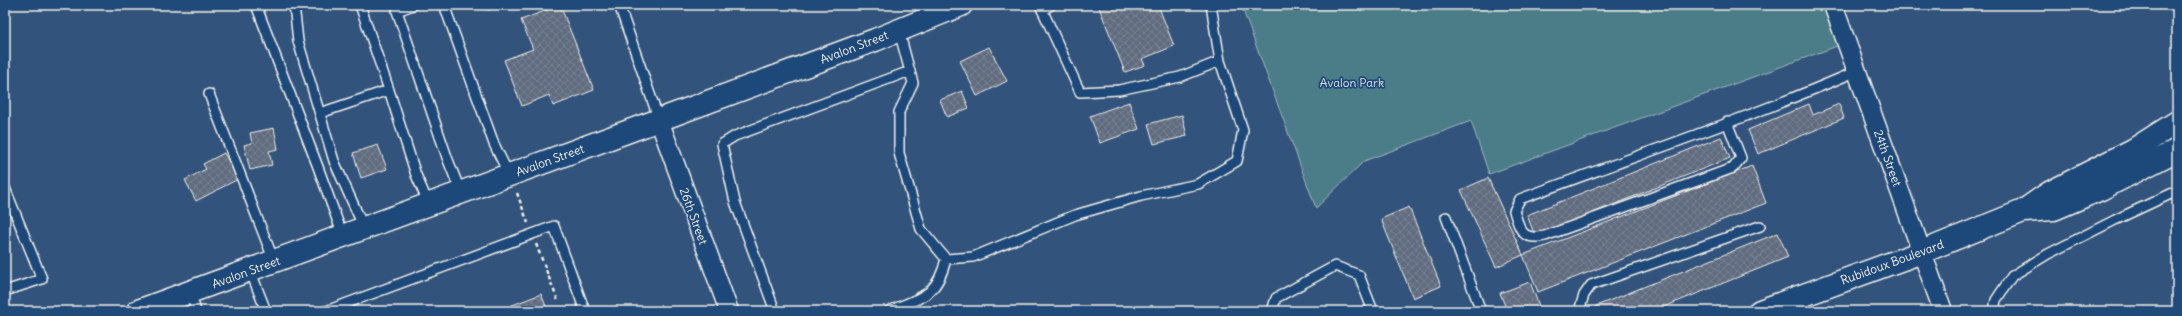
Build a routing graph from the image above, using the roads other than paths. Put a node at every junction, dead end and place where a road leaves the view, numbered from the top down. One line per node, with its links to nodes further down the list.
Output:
1 (256, 5): 32 (lane)
2 (294, 5): 18 (lane)
3 (360, 5): 16 (lane)
4 (412, 5): 26 (lane)
5 (444, 5): 23 (lane)
6 (619, 5): 19 (lane)
7 (961, 5): 12 (street, Avalon Street)
8 (1051, 5): 11 (lane)
9 (1211, 5): 13 (lane)
10 (1833, 5): 15 (street, 24th Street)
11 (1041, 8): 13 (lane)
12 (898, 30): 14 (lane); 19 (street, Avalon Street)
13 (1220, 61): 34 (lane)
14 (910, 71): 34 (lane); 44 (lane)
15 (1857, 71): 20 (lane); 33 (street, 24th Street)
16 (389, 90): 18 (lane); 27 (lane)
17 (209, 94): 35 (lane)
18 (320, 113): 31 (lane)
19 (659, 120): 23 (street, Avalon Street); 43 (street, 26th Street)
20 (1727, 122): 20 (lane)
21 (2177, 122): 28 (street, Rubidoux Boulevard)
22 (2177, 150): 28 (street, Rubidoux Boulevard)
23 (513, 184): 26 (street, Avalon Street)
24 (5, 188): 37 (lane)
25 (2177, 190): 52 (lane)
26 (461, 193): 27 (street, Avalon Street)
27 (429, 205): 31 (street, Avalon Street)
28 (2023, 211): 33 (street, Rubidoux Boulevard)
29 (1446, 217): 48 (lane)
30 (1760, 226): 49 (lane)
31 (364, 228): 32 (street, Avalon Street)
32 (342, 236): 35 (street, Avalon Street)
33 (1922, 252): 50 (street, Rubidoux Boulevard); 51 (street, 24th Street)
34 (946, 259): 45 (lane)
35 (274, 261): 36 (street, Avalon Street)
36 (250, 270): 38 (street, Avalon Street); 40 (lane)
37 (5, 291)
38 (193, 302): 39 (street, Avalon Street)
39 (138, 311)
40 (266, 311)
41 (326, 311): 42 (lane)
42 (585, 311)
43 (729, 311)
44 (775, 311)
45 (889, 311)
46 (1272, 311): 47 (lane)
47 (1373, 311)
48 (1481, 311)
49 (1579, 311)
50 (1760, 311)
51 (1943, 311)
52 (1994, 311)

